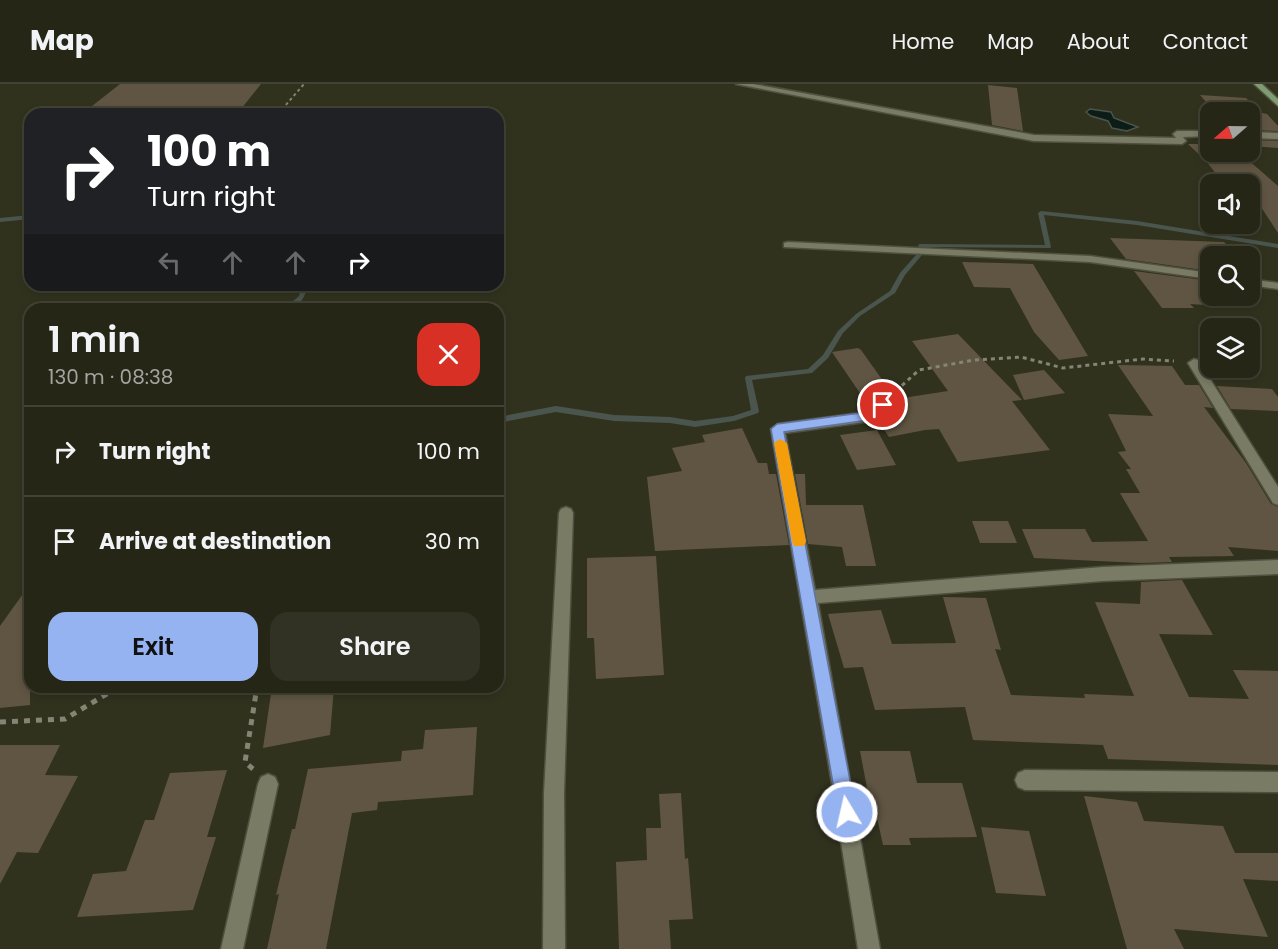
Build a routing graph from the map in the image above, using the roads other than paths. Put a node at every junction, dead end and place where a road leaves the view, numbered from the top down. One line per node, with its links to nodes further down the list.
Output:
1 (740, 84): 4 (street)
2 (1258, 84): 3 (main road)
3 (1278, 104)
4 (1200, 134)
5 (1260, 135): 6 (street)
6 (1278, 136)
7 (788, 245): 8 (street)
8 (1200, 275)
9 (1260, 283): 10 (street)
10 (1278, 286)
11 (1194, 363): 13 (street)
12 (883, 405): 16 (street)
13 (1278, 499)
14 (566, 513): 21 (street)
15 (1278, 567): 16 (street)
16 (809, 597): 22 (street)
17 (1024, 780): 18 (street)
18 (1278, 782)
19 (268, 784): 20 (street)
20 (232, 949)
21 (554, 949)
22 (869, 949)

